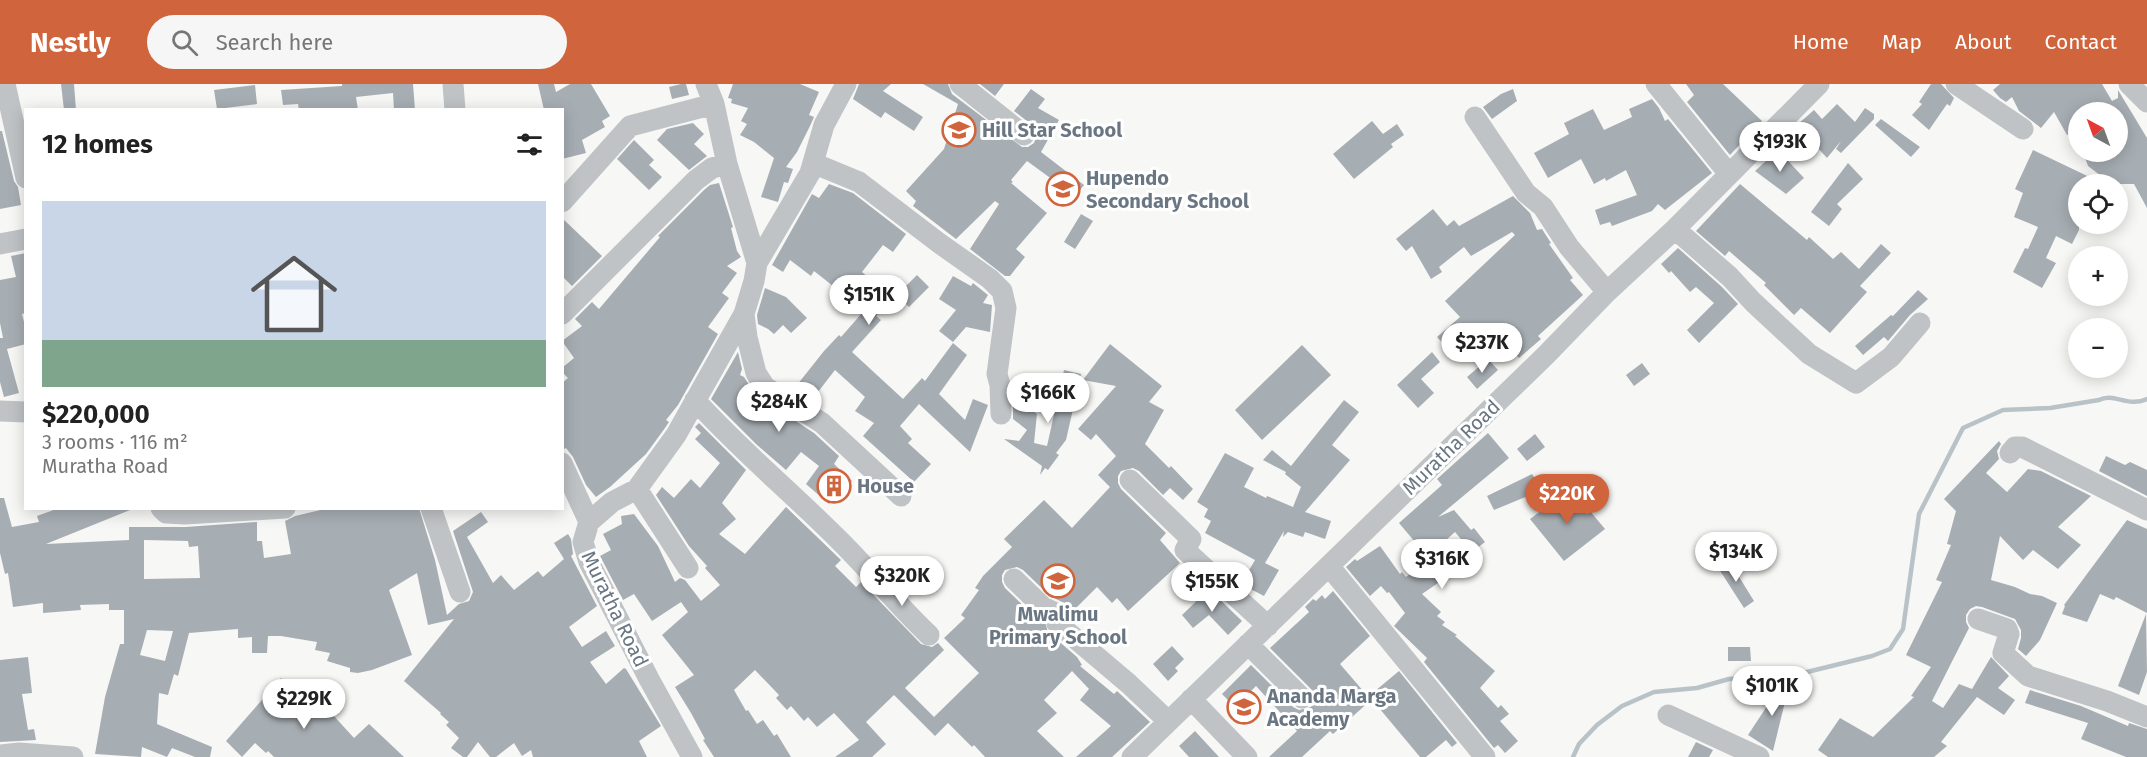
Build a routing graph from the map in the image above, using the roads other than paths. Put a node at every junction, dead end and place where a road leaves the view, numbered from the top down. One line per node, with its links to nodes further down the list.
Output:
1 (5, 84): 17 (street)
2 (453, 84): 11 (street)
3 (846, 84): 15 (street)
4 (960, 84): 14 (street)
5 (1656, 84): 18 (street)
6 (1819, 84): 18 (street, Muratha Road)
7 (1956, 84): 13 (street)
8 (2129, 84): 10 (street)
9 (710, 94): 16 (street); 19 (street)
10 (2147, 102)
11 (455, 108)
12 (1475, 117): 24 (street)
13 (2023, 129)
14 (1024, 135)
15 (813, 163): 23 (street); 31 (street)
16 (727, 164): 23 (street); 25 (street)
17 (24, 169)
18 (1729, 174): 20 (street, Muratha Road)
19 (564, 200)
20 (1675, 228): 24 (street, Muratha Road); 27 (street)
21 (24, 239): 22 (street)
22 (0, 244)
23 (757, 263): 26 (street, Muratha Road)
24 (1607, 292): 42 (street, Muratha Road)
25 (564, 312)
26 (744, 314): 28 (street, Muratha Road); 36 (street)
27 (1920, 323)
28 (696, 400): 35 (street, Muratha Road); 48 (street)
29 (0, 411): 30 (street)
30 (24, 412)
31 (1001, 414)
32 (2010, 453): 40 (street)
33 (564, 467): 41 (street)
34 (1130, 480): 47 (street)
35 (637, 489): 41 (street, Muratha Road); 43 (street)
36 (900, 496)
37 (163, 510): 38 (street)
38 (252, 510)
39 (432, 510): 45 (street)
40 (2147, 510)
41 (589, 522): 58 (street, Muratha Road)
42 (1329, 566): 47 (street, Muratha Road); 61 (street)
43 (688, 568)
44 (1014, 579): 54 (street)
45 (460, 592)
46 (1978, 619): 53 (street)
47 (1268, 626): 49 (street, Muratha Road)
48 (929, 635)
49 (1248, 644): 50 (street); 51 (street, Muratha Road)
50 (1302, 698)
51 (1191, 699): 54 (street, Muratha Road); 60 (street)
52 (1668, 715): 62 (street)
53 (2147, 717)
54 (1168, 721): 59 (street, Muratha Road)
55 (0, 755): 56 (street)
56 (50, 756): 57 (street)
57 (73, 757)
58 (692, 757)
59 (1132, 757)
60 (1247, 757)
61 (1485, 757)
62 (1760, 757)

